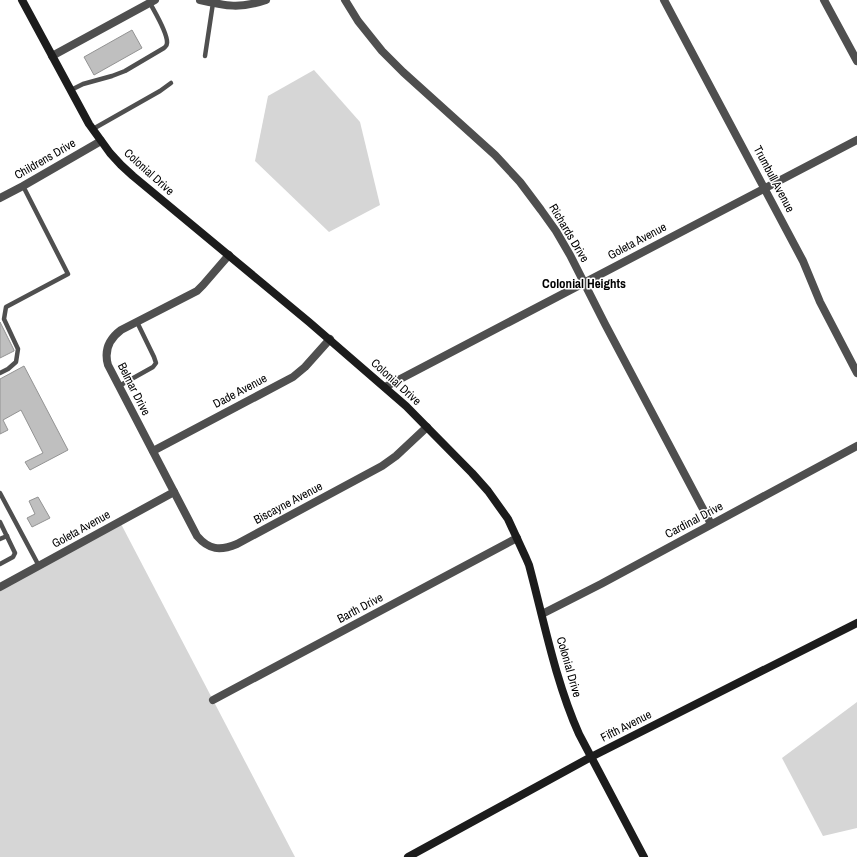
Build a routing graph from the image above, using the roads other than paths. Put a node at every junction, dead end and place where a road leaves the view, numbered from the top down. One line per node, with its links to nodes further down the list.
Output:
1 (22, 0): 9 (street, Colonial Drive)
2 (200, 0): 8 (street)
3 (266, 0): 8 (street)
4 (344, 0): 21 (street, Richards Drive)
5 (664, 0): 18 (street, Trumbull Avenue)
6 (824, 0): 11 (street)
7 (152, 1): 9 (street); 13 (lane)
8 (213, 3): 10 (lane)
9 (52, 56): 13 (street, Colonial Drive)
10 (205, 56)
11 (857, 62)
12 (171, 83): 14 (lane)
13 (71, 90): 14 (street, Colonial Drive)
14 (93, 129): 16 (street, Colonial Drive)
15 (857, 140): 18 (street, Goleta Avenue)
16 (101, 141): 17 (street, Childrens Drive); 20 (street, Colonial Drive)
17 (23, 186): 19 (street, Childrens Drive); 25 (lane)
18 (765, 188): 21 (street, Goleta Avenue); 24 (street, Trumbull Avenue)
19 (0, 198)
20 (229, 255): 22 (street, Belmar Drive); 23 (street, Colonial Drive)
21 (584, 283): 27 (street, Goleta Avenue); 34 (street, Richards Drive)
22 (137, 322): 26 (street, Belmar Drive); 26 (lane)
23 (330, 339): 27 (street, Colonial Drive); 30 (street, Dade Avenue)
24 (857, 372)
25 (0, 373)
26 (119, 386): 30 (street, Belmar Drive)
27 (385, 387): 28 (street, Colonial Drive)
28 (427, 427): 31 (street, Biscayne Avenue); 36 (street, Colonial Drive)
29 (857, 446): 34 (street, Cardinal Drive)
30 (153, 451): 31 (street, Belmar Drive)
31 (174, 492): 39 (street, Goleta Avenue)
32 (0, 493): 39 (lane)
33 (0, 522): 35 (lane)
34 (711, 524): 41 (street, Cardinal Drive)
35 (7, 536): 37 (lane); 38 (lane)
36 (517, 538): 41 (street, Colonial Drive); 43 (street, Barth Drive)
37 (0, 539)
38 (0, 564)
39 (39, 566): 40 (street, Goleta Avenue)
40 (0, 587)
41 (542, 614): 44 (street, Colonial Drive)
42 (857, 623): 44 (street, Fifth Avenue)
43 (213, 700)
44 (591, 757): 45 (street, Fifth Avenue); 46 (street, Colonial Drive)
45 (408, 857)
46 (644, 857)

